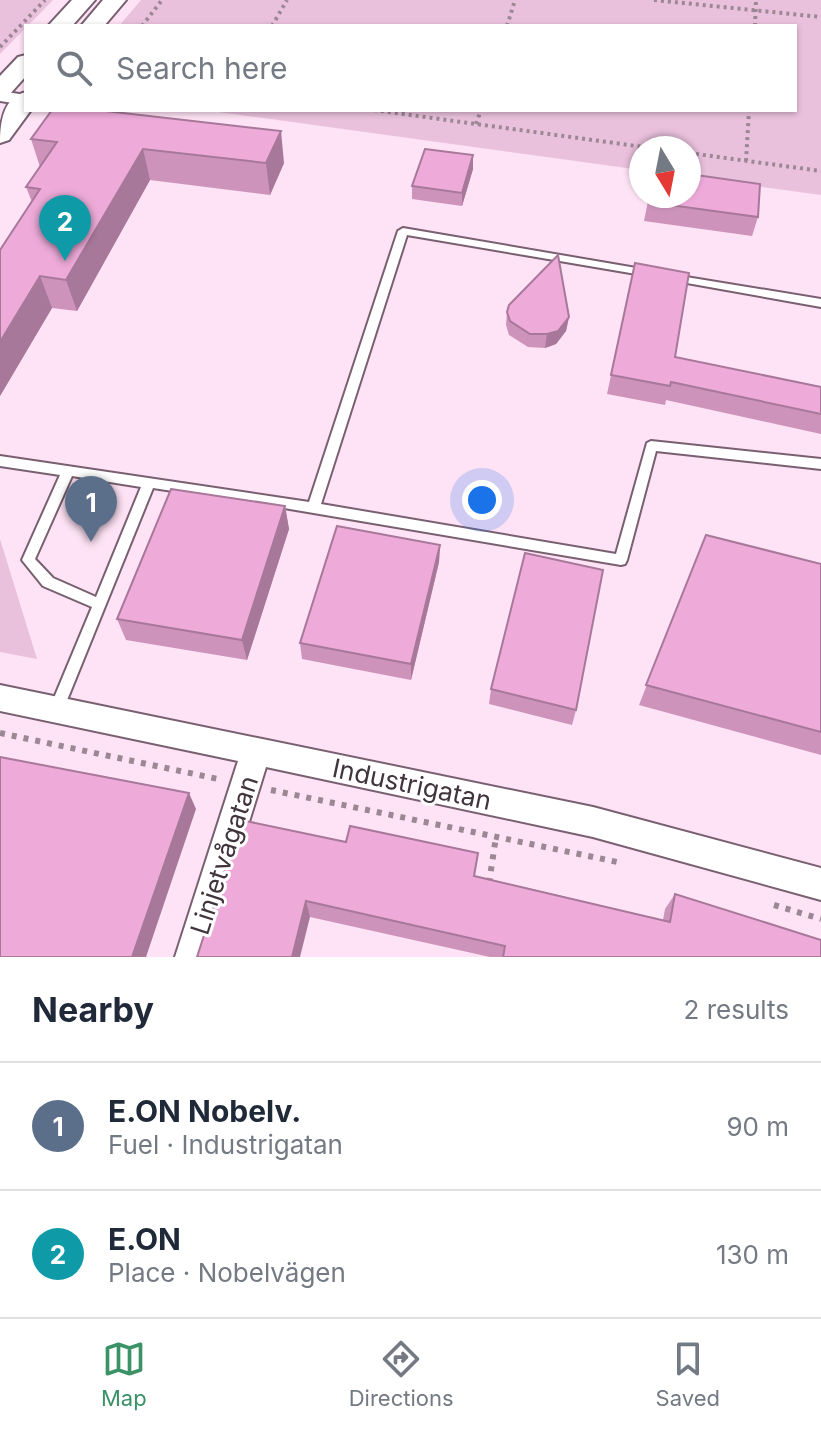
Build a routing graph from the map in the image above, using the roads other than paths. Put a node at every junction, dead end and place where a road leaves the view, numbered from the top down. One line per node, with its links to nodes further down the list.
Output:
1 (84, 0): 3 (main road)
2 (115, 0): 4 (main road)
3 (61, 24)
4 (94, 24)
5 (24, 64): 6 (main road)
6 (0, 90)
7 (0, 96): 8 (street)
8 (24, 99)
9 (24, 102): 10 (main road)
10 (0, 135)
11 (821, 303): 16 (lane)
12 (0, 461): 14 (lane)
13 (821, 464): 16 (lane)
14 (68, 471): 15 (lane); 17 (lane)
15 (149, 483): 16 (lane); 17 (lane)
16 (314, 507)
17 (99, 604): 19 (lane)
18 (0, 698): 19 (street, Industrigatan)
19 (56, 710): 20 (street, Industrigatan)
20 (256, 752): 21 (street, Industrigatan); 22 (street, Linjetvågatan)
21 (821, 884)
22 (191, 957)

